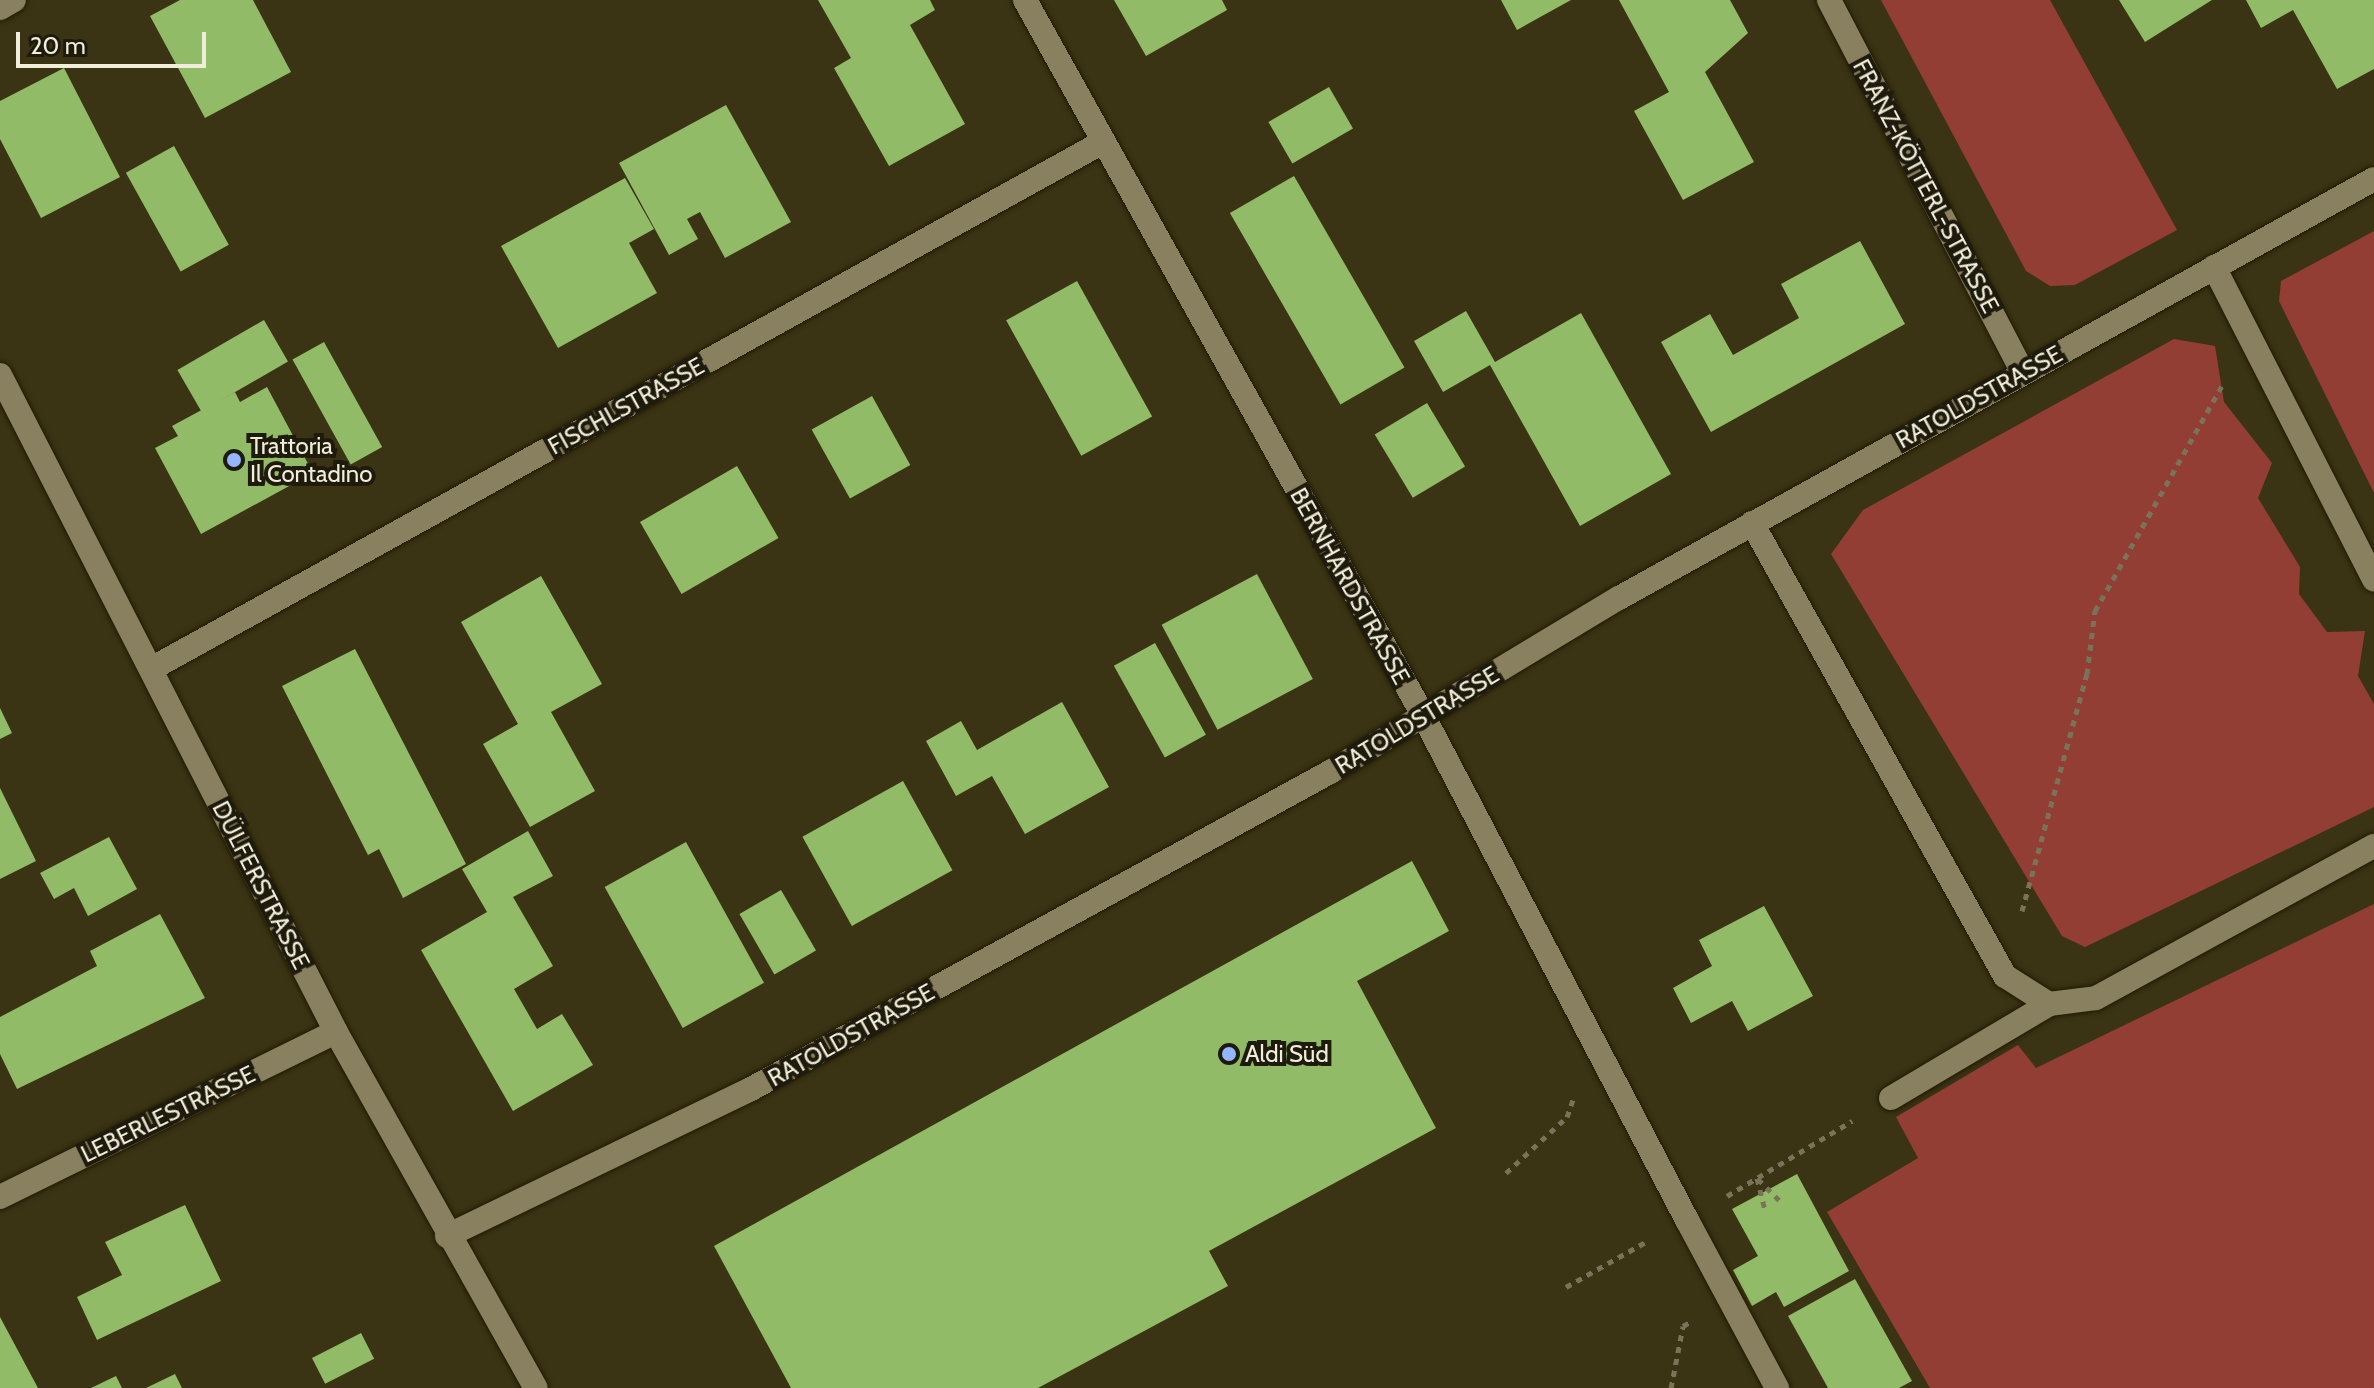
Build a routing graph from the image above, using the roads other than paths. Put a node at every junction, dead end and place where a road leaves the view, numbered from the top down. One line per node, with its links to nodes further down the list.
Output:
1 (14, 0): 4 (street)
2 (1025, 0): 5 (street, BERNHARDSTRASSE)
3 (1829, 0): 8 (street, FRANZ-KÖTTERL-STRASSE)
4 (0, 8)
5 (1101, 143): 12 (street, FISCHLSTRASSE); 13 (street, BERNHARDSTRASSE)
6 (2374, 179): 7 (street, RATOLDSTRASSE)
7 (2214, 267): 8 (street, RATOLDSTRASSE); 11 (street)
8 (2023, 373): 10 (street, RATOLDSTRASSE)
9 (0, 375): 12 (street, DÜLFERSTRASSE)
10 (1752, 523): 13 (street, RATOLDSTRASSE); 15 (street)
11 (2374, 579)
12 (151, 669): 16 (street, DÜLFERSTRASSE)
13 (1424, 717): 19 (street, RATOLDSTRASSE); 21 (street, BERNHARDSTRASSE)
14 (2374, 846): 15 (street)
15 (2049, 1004): 17 (street)
16 (336, 1032): 18 (street, LEBERLESTRASSE); 19 (street, DÜLFERSTRASSE)
17 (1891, 1098)
18 (0, 1197)
19 (447, 1236): 20 (street, DÜLFERSTRASSE)
20 (536, 1388)
21 (1777, 1388)

